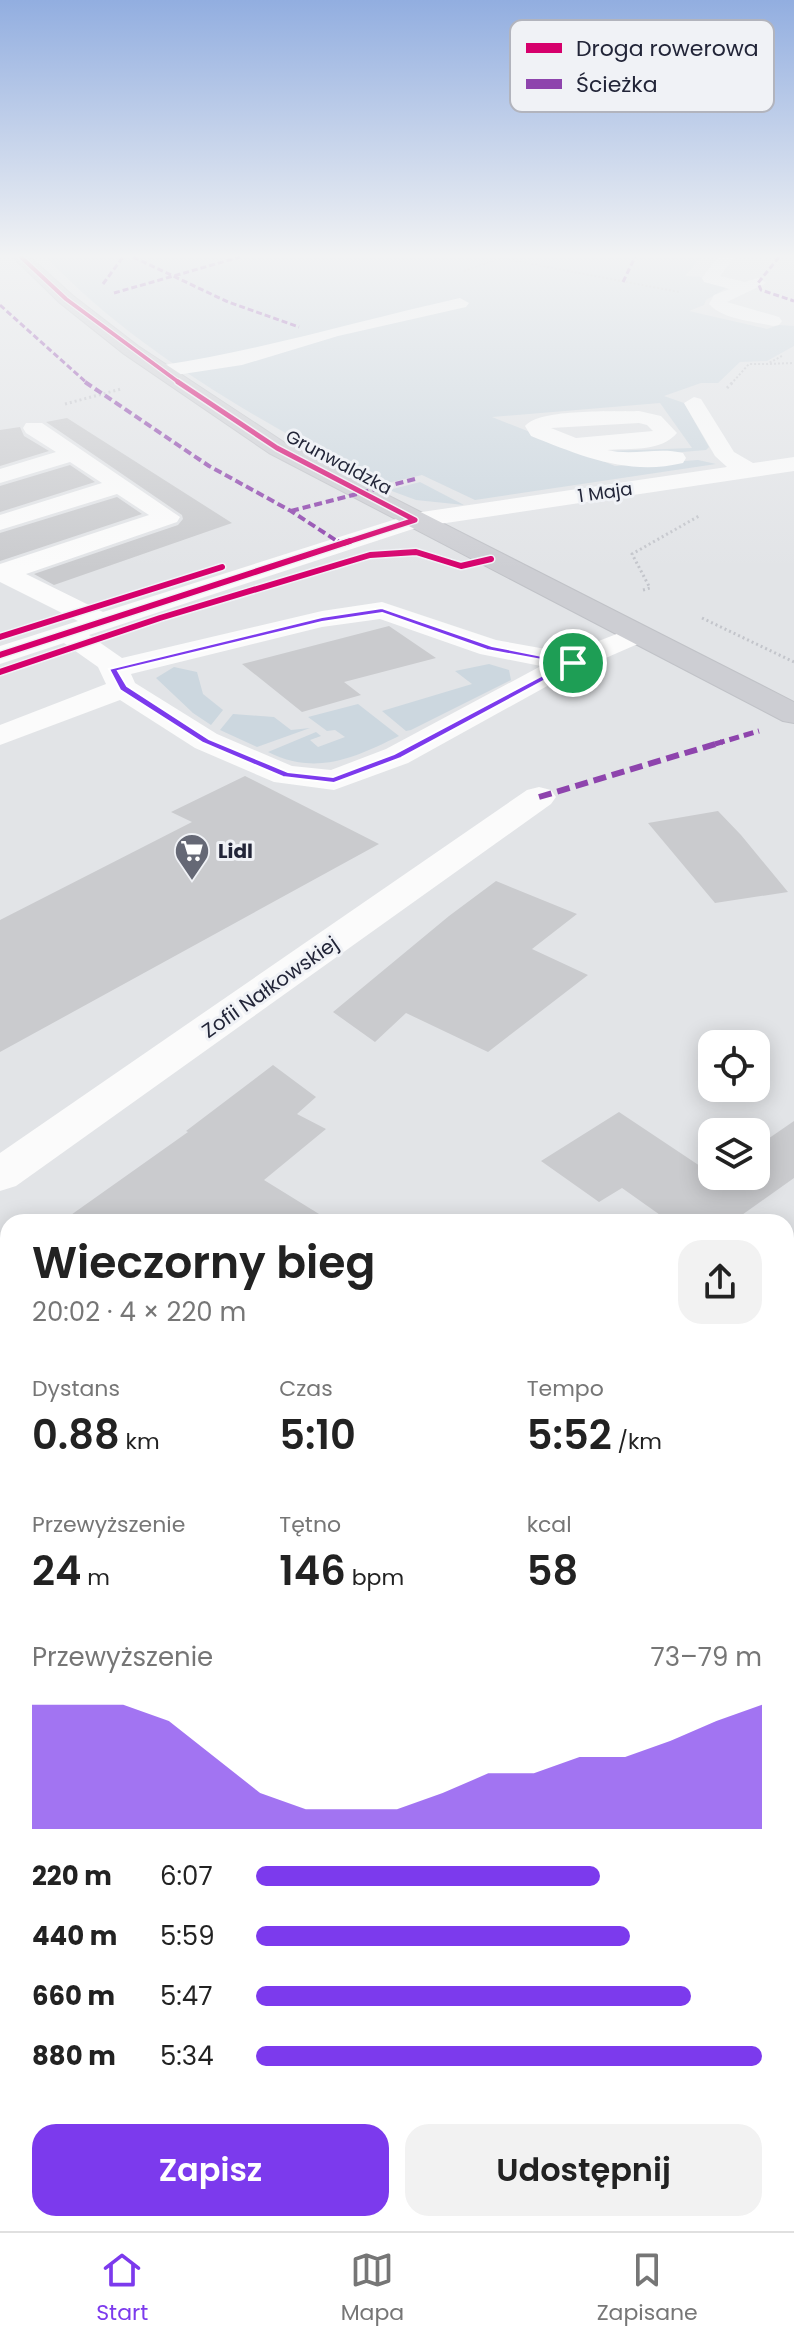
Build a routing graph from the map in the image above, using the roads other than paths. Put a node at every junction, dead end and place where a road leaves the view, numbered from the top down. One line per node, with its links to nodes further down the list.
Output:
1 (150, 361): 3 (main road, Grunwaldzka)
2 (232, 361): 3 (street)
3 (169, 375): 13 (main road, Grunwaldzka)
4 (694, 403): 8 (street)
5 (34, 428): 7 (street)
6 (575, 445): 6 (street); 8 (street)
7 (74, 454): 11 (street); 12 (street)
8 (726, 456): 10 (street)
9 (794, 464): 10 (street, 1 Maja)
10 (749, 471): 13 (street, 1 Maja)
11 (0, 476)
12 (120, 485): 14 (street); 15 (street)
13 (415, 520): 16 (street, 1 Maja); 18 (main road, Grunwaldzka)
14 (0, 523)
15 (2, 573): 16 (street)
16 (98, 621): 17 (street, 1 Maja)
17 (66, 632): 19 (street, 1 Maja); 21 (street)
18 (637, 634): 20 (street); 22 (main road, Grunwaldzka)
19 (0, 655)
20 (573, 663): 21 (street); 21 (street)
21 (118, 679): 23 (street)
22 (794, 714)
23 (0, 736)
24 (539, 797): 25 (street, Zofii Nałkowskiej)
25 (0, 1175)

